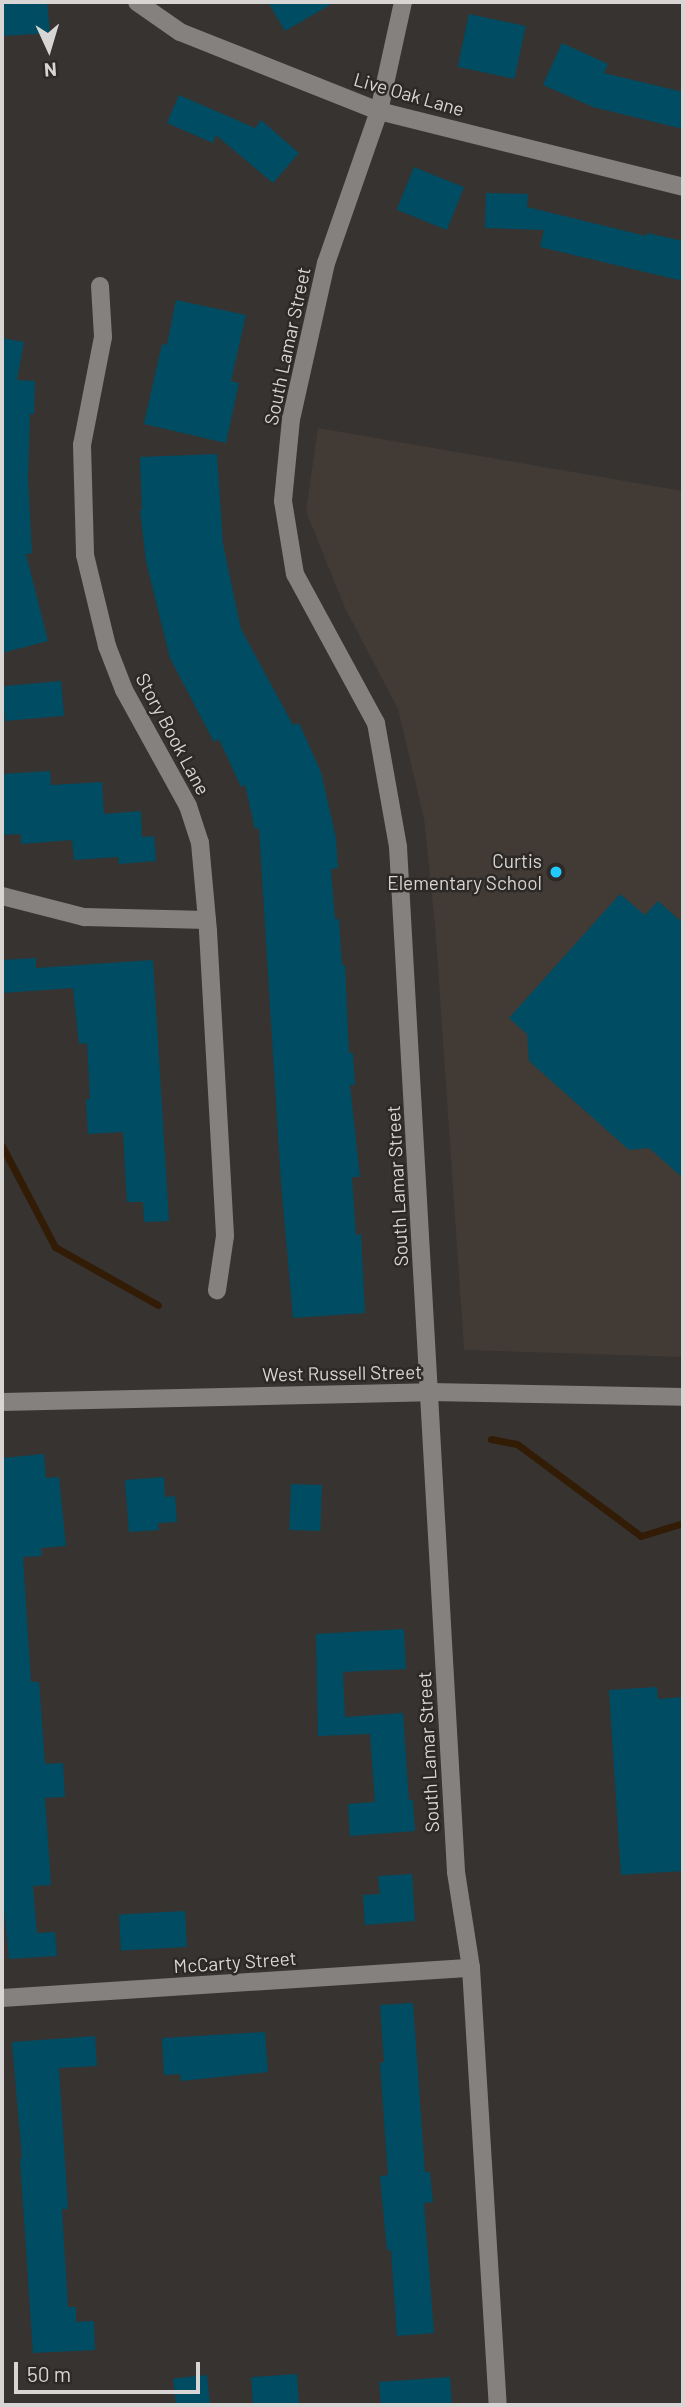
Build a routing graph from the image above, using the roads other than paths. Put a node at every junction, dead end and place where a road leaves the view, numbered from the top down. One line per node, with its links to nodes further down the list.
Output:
1 (137, 2): 3 (street, Live Oak Lane)
2 (403, 2): 3 (street, South Lamar Street)
3 (379, 111): 4 (street, Live Oak Lane); 9 (street, South Lamar Street)
4 (683, 187)
5 (100, 286): 7 (street, Story Book Lane)
6 (2, 895): 7 (street)
7 (207, 920): 8 (street, Story Book Lane)
8 (217, 1290)
9 (429, 1392): 10 (street, West Russell Street); 11 (street, West Russell Street); 12 (street, South Lamar Street)
10 (683, 1396)
11 (2, 1402)
12 (471, 1968): 13 (street, McCarty Street); 14 (street, South Lamar Street)
13 (2, 1998)
14 (498, 2405)

